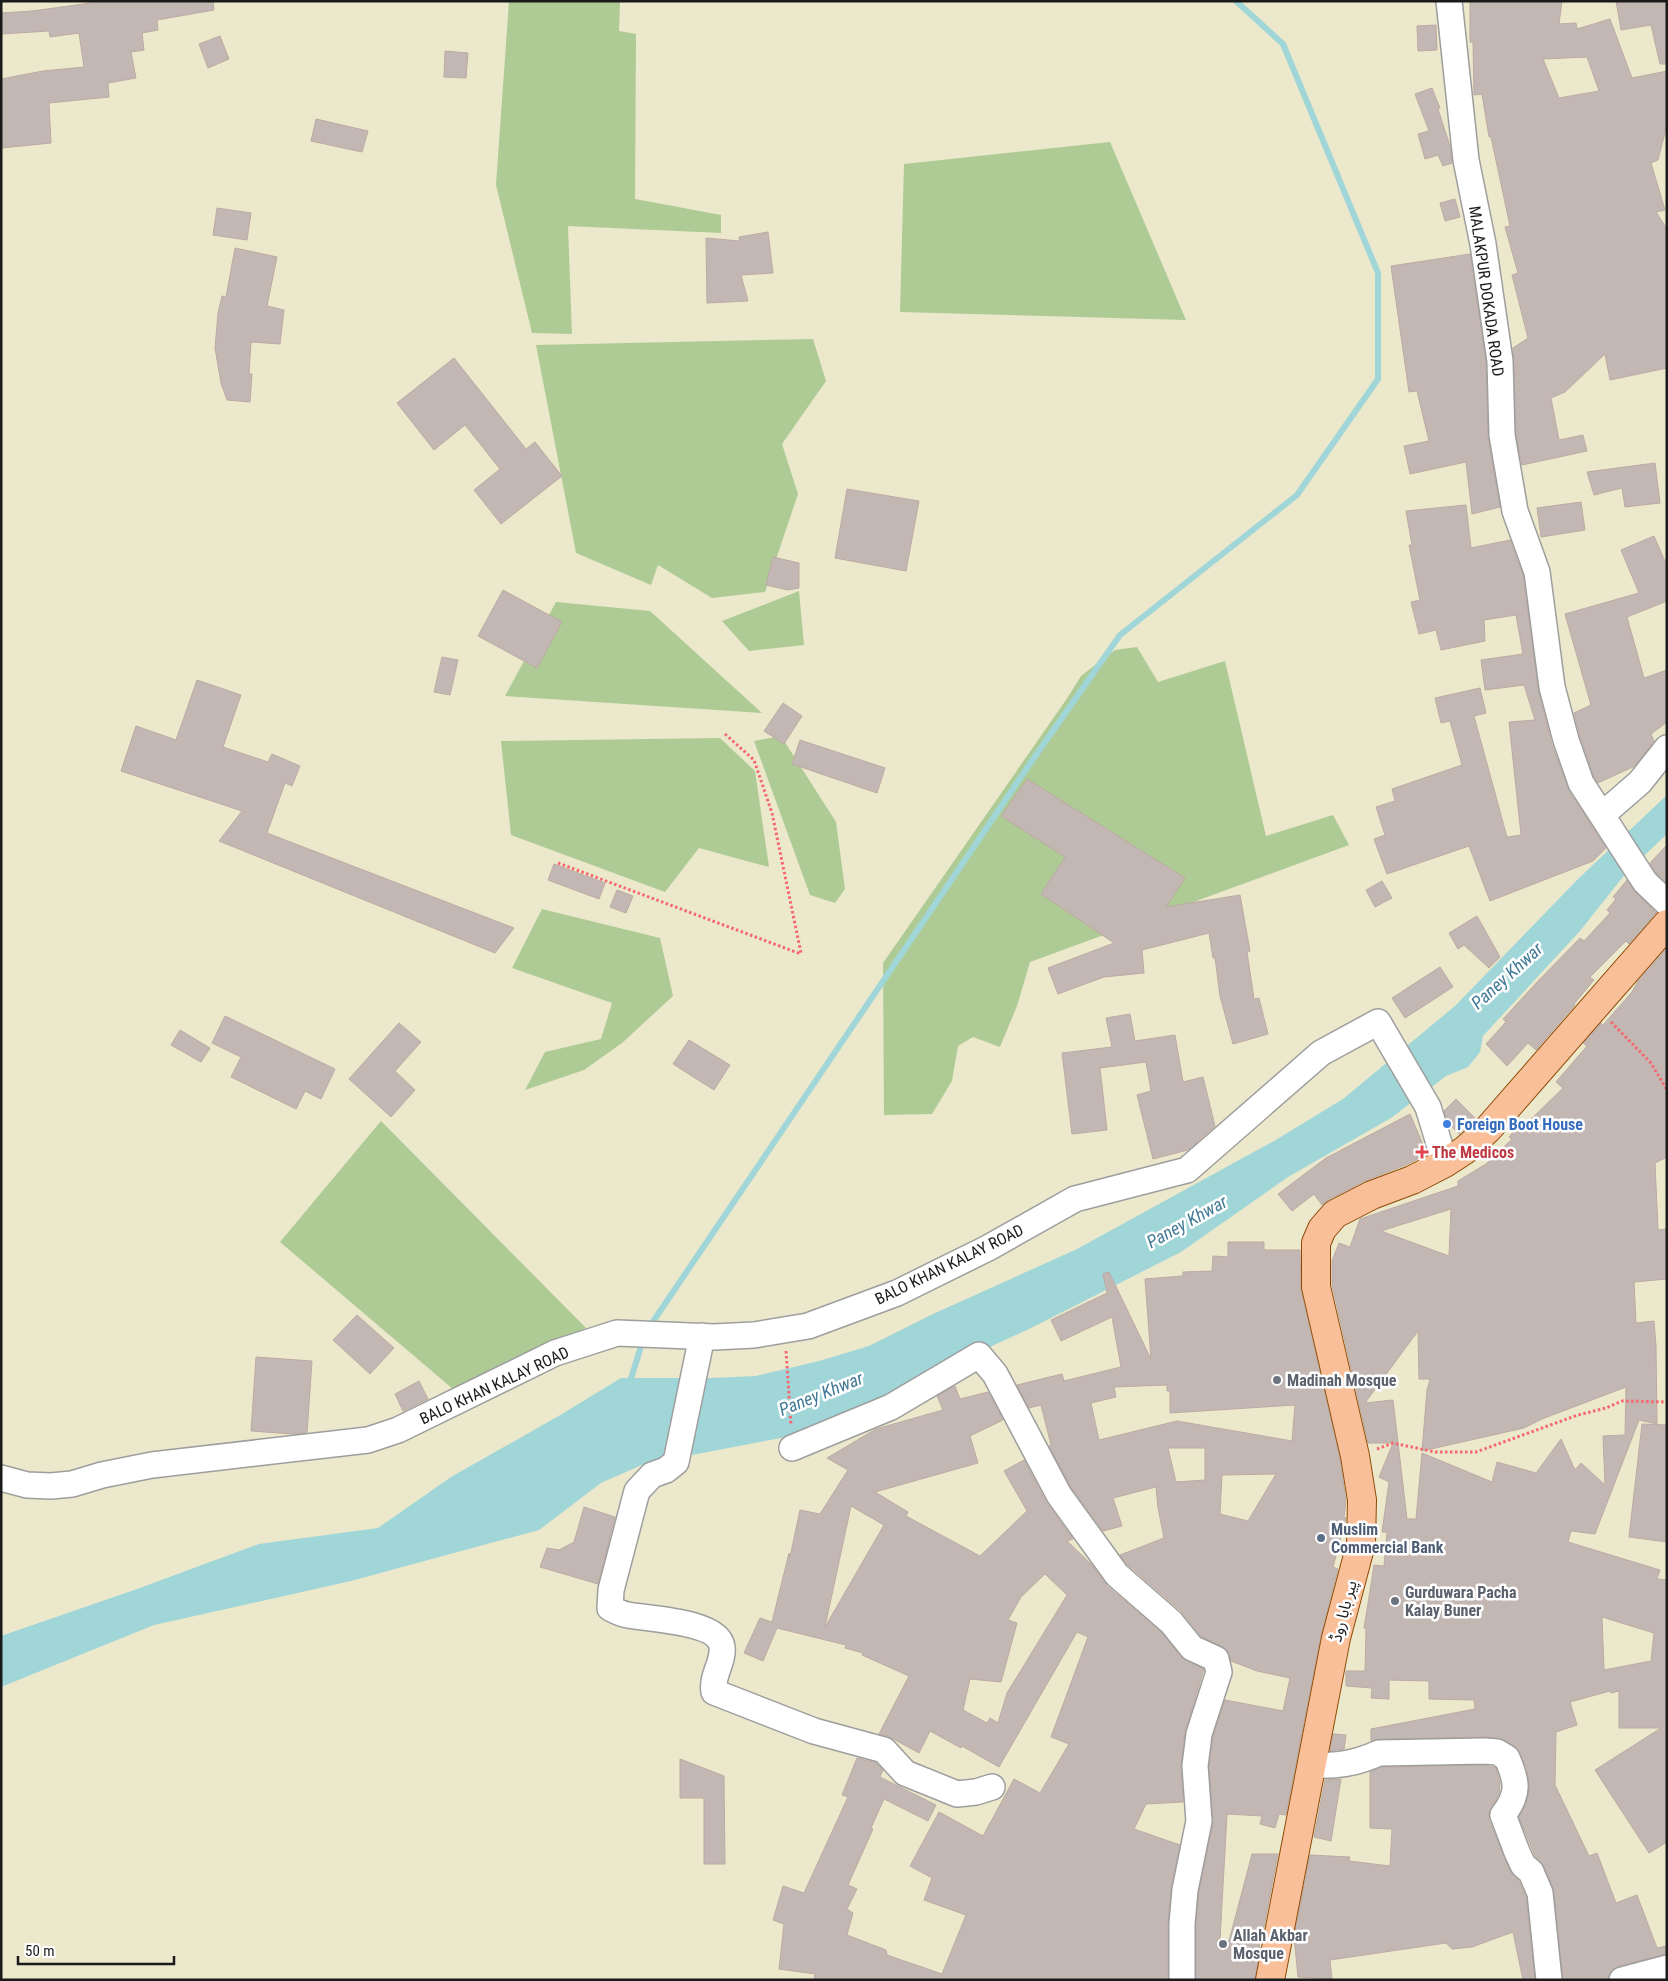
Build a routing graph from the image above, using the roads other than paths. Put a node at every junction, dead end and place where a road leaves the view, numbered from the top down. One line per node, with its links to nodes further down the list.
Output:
1 (1448, 1): 3 (street, MALAKPUR DOKADA ROAD)
2 (1667, 748): 3 (street)
3 (1607, 824): 4 (street, MALAKPUR DOKADA ROAD)
4 (1667, 903)
5 (1667, 924): 6 (main road)
6 (1445, 1163): 7 (street, BALO KHAN KALAY ROAD); 10 (main road, پیر بابا روڈ)
7 (702, 1336): 9 (street, BALO KHAN KALAY ROAD); 11 (street)
8 (792, 1448): 13 (street)
9 (1, 1478)
10 (1311, 1765): 14 (main road, پیر بابا روڈ); 15 (street)
11 (992, 1787)
12 (1667, 1968): 16 (street)
13 (1182, 1980)
14 (1270, 1980)
15 (1549, 1980)
16 (1622, 1980)

